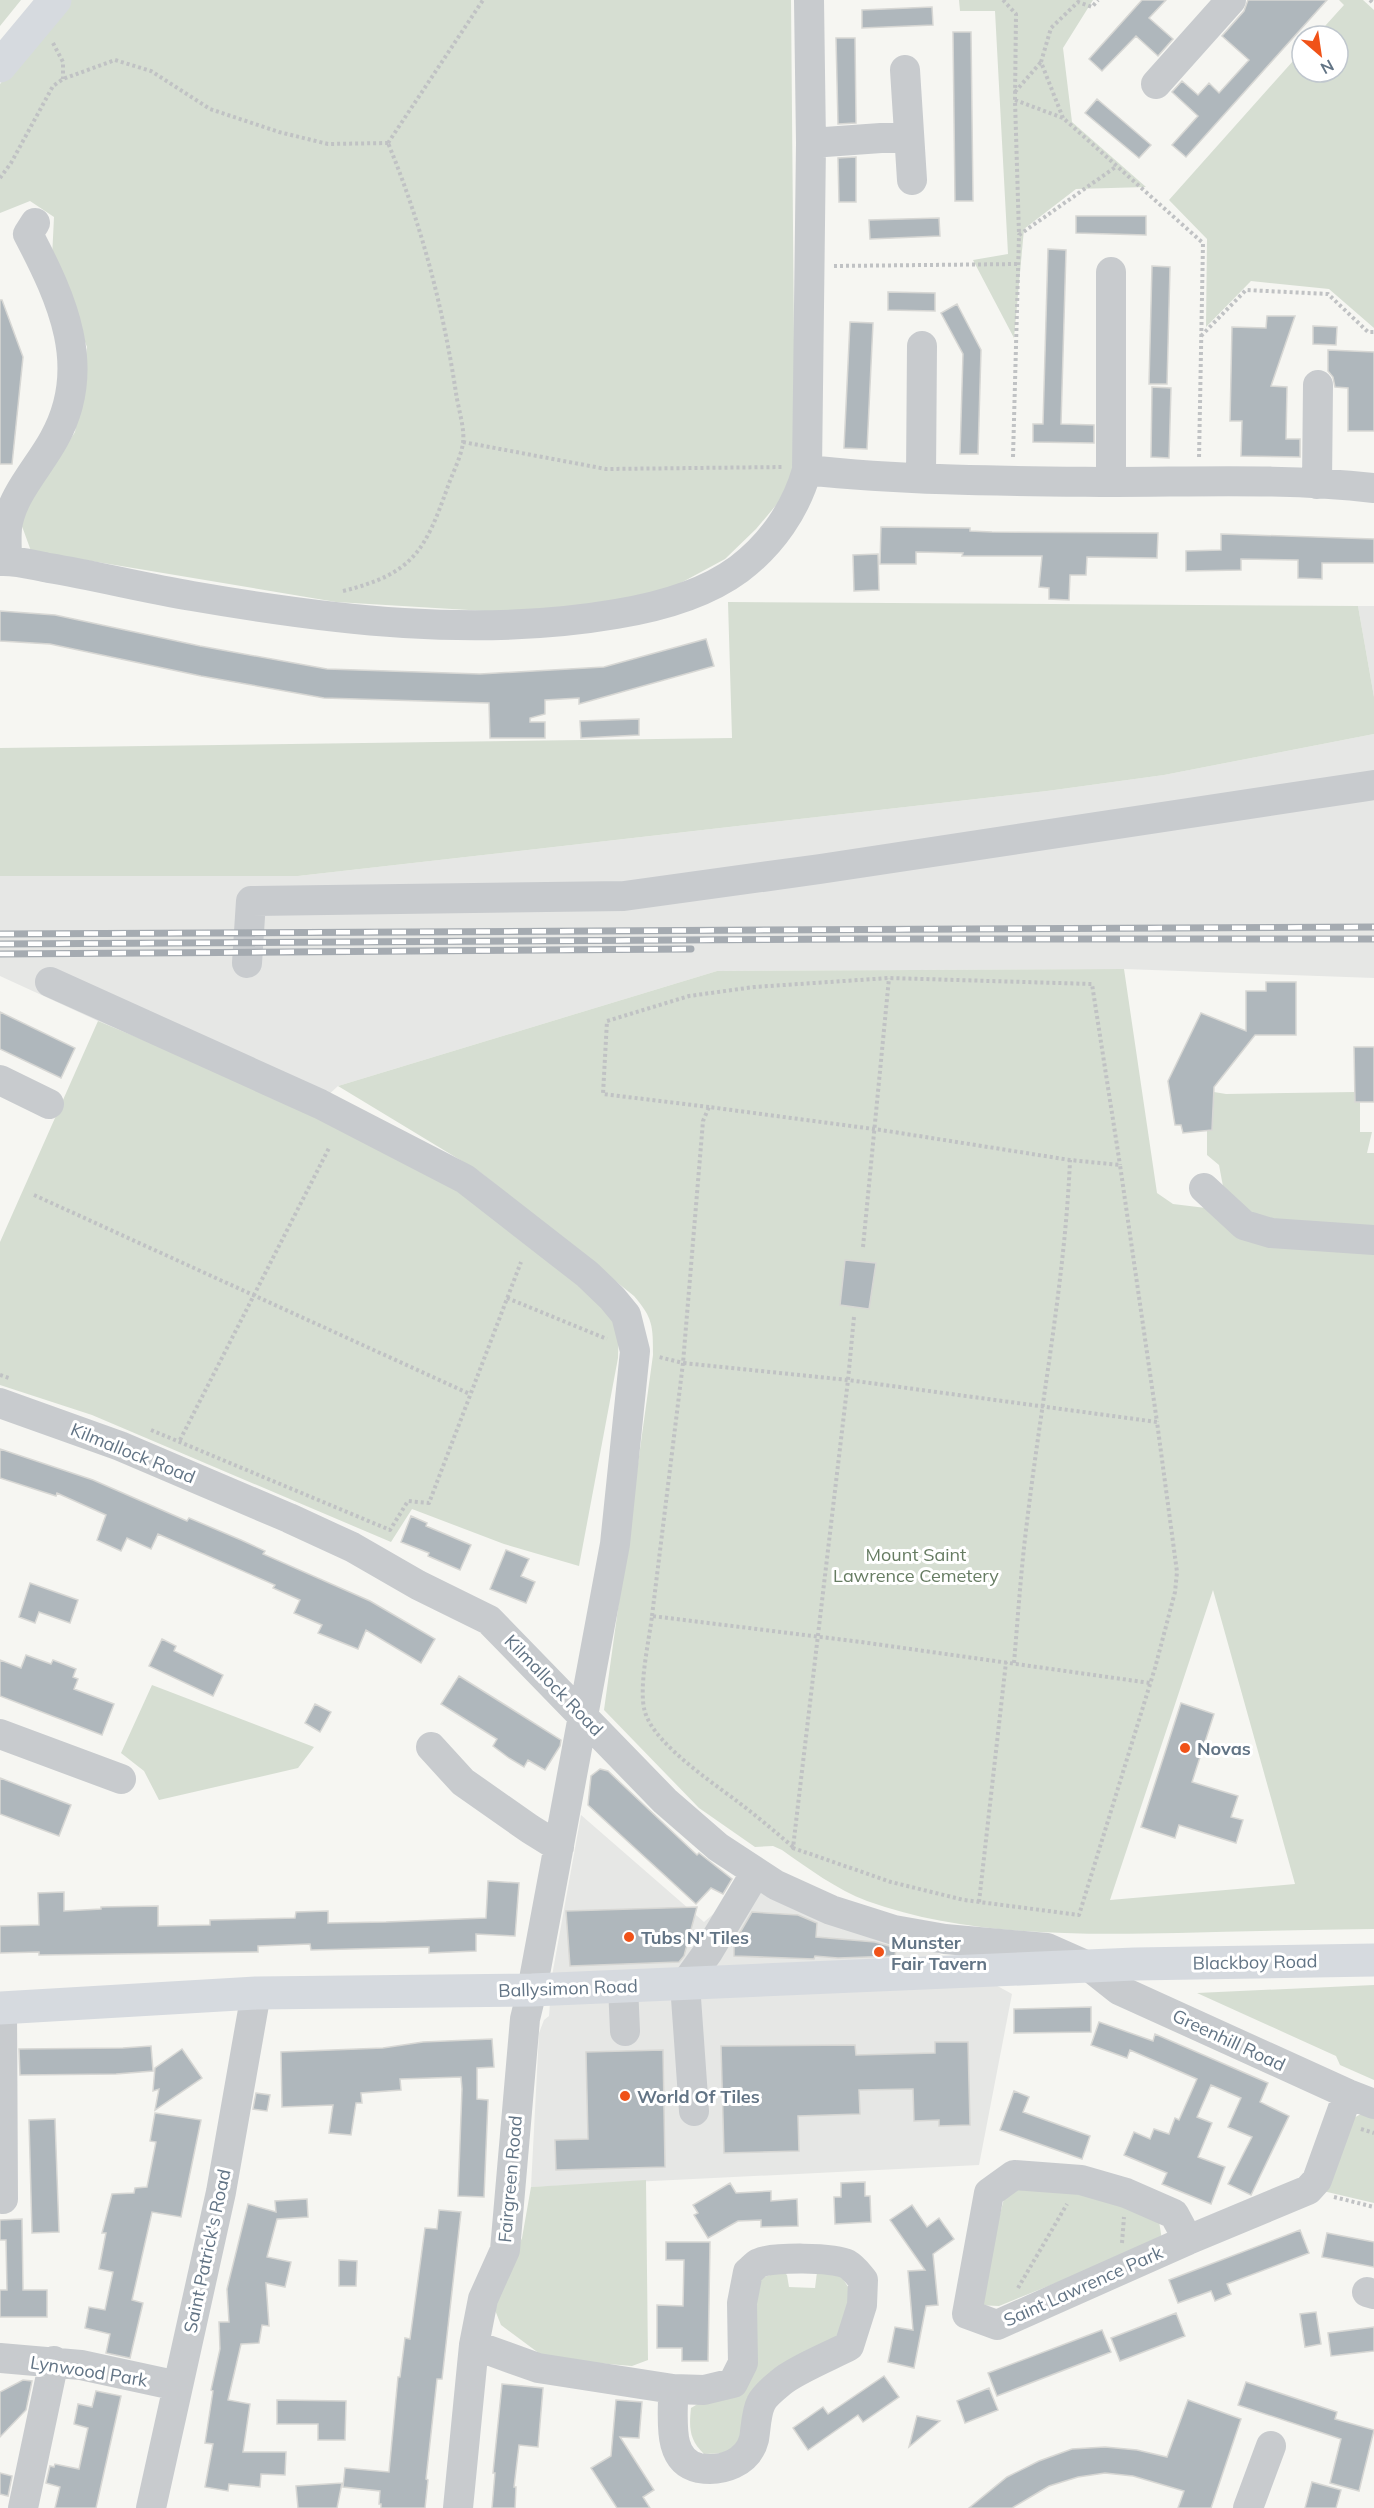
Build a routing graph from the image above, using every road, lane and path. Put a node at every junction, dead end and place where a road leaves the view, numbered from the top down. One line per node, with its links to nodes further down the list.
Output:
1 (55, 0): 12 (main road)
2 (483, 0): 20 (path)
3 (809, 0): 21 (street)
4 (1003, 0): 16 (path)
5 (1098, 0): 8 (path)
6 (1231, 0): 15 (street)
7 (1370, 0): 9 (path)
8 (1078, 1): 11 (path)
9 (1374, 4)
10 (47, 38): 14 (path)
11 (1041, 62): 16 (path); 18 (path)
12 (0, 66)
13 (904, 70): 19 (street)
14 (63, 79): 20 (path); 23 (path)
15 (1156, 84)
16 (1015, 92): 17 (path)
17 (1015, 100): 18 (path); 26 (path)
18 (1063, 118): 22 (path)
19 (909, 136): 21 (street); 24 (street)
20 (388, 143): 34 (path)
21 (811, 143): 28 (street)
22 (1117, 166): 26 (path); 31 (path)
23 (0, 178)
24 (912, 180)
25 (35, 223): 42 (street)
26 (1019, 235): 27 (path)
27 (1019, 264): 28 (path); 37 (path)
28 (810, 266): 35 (street)
29 (1111, 272): 39 (street)
30 (1374, 332): 31 (path)
31 (1201, 336): 38 (path)
32 (922, 346): 36 (street)
33 (1318, 384): 40 (street)
34 (463, 442): 35 (path); 43 (path)
35 (807, 470): 36 (street); 43 (street)
36 (921, 477): 37 (street)
37 (1013, 480): 39 (street)
38 (1198, 481): 39 (street); 40 (street)
39 (1111, 482)
40 (1317, 484): 41 (street)
41 (1374, 488)
42 (3, 560): 43 (street)
43 (323, 615)
44 (1374, 785): 45 (street)
45 (247, 963)
46 (889, 978): 50 (path); 51 (path); 54 (path)
47 (50, 982): 63 (street)
48 (3, 1088): 49 (street)
49 (49, 1104)
50 (709, 1107): 51 (path); 64 (path)
51 (874, 1130): 53 (path); 58 (path)
52 (328, 1148): 60 (path)
53 (1070, 1160): 54 (path); 69 (path)
54 (1120, 1165): 70 (path)
55 (1204, 1188): 57 (street)
56 (34, 1195): 60 (path)
57 (1374, 1240)
58 (863, 1247)
59 (521, 1262): 61 (path)
60 (254, 1295): 68 (path); 72 (path)
61 (507, 1298): 63 (path); 68 (path)
62 (854, 1317): 66 (path)
63 (635, 1350): 78 (street, Fairgreen Road)
64 (683, 1363): 66 (path); 73 (path)
65 (0, 1375): 67 (path)
66 (848, 1380): 69 (path); 74 (path)
67 (5, 1391): 78 (street, Kilmallock Road)
68 (470, 1394): 72 (path)
69 (1043, 1406): 70 (path); 76 (path)
70 (1158, 1422): 77 (path)
71 (148, 1429): 72 (path)
72 (180, 1440)
73 (652, 1616): 74 (path); 83 (path)
74 (817, 1636): 75 (path); 83 (path)
75 (1006, 1662): 76 (path); 85 (path)
76 (1014, 1663): 77 (path)
77 (1150, 1683): 85 (path)
78 (584, 1714): 82 (street, Fairgreen Road); 84 (street, Kilmallock Road)
79 (0, 1734): 81 (street)
80 (432, 1748): 82 (street)
81 (121, 1779)
82 (559, 1847): 91 (street, Fairgreen Road)
83 (793, 1848): 85 (path)
84 (756, 1872): 88 (street, Kilmallock Road); 89 (street)
85 (980, 1902)
86 (1374, 1960): 87 (main road, Blackboy Road)
87 (1136, 1964): 88 (main road, Ballysimon Road)
88 (1090, 1967): 89 (main road, Ballysimon Road); 95 (street, Greenhill Road)
89 (685, 1984): 90 (main road, Ballysimon Road); 96 (street)
90 (623, 1986): 91 (main road, Ballysimon Road); 94 (street)
91 (532, 1990): 92 (main road, Ballysimon Road); 105 (street, Fairgreen Road)
92 (256, 1993): 93 (main road, Ballysimon Road); 108 (street, Saint Patrick's Road)
93 (1, 2008): 100 (street)
94 (625, 2031)
95 (1361, 2099): 98 (street)
96 (694, 2111)
97 (1081, 2180): 99 (street, Saint Lawrence Park); 104 (path); 104 (street, Saint Lawrence Park)
98 (1308, 2190): 101 (path); 102 (street, Saint Lawrence Park)
99 (1126, 2193): 102 (street, Saint Lawrence Park); 103 (path)
100 (3, 2199)
101 (1374, 2207)
102 (1188, 2240): 103 (street, Saint Lawrence Park)
103 (1119, 2270): 104 (street, Saint Lawrence Park)
104 (997, 2325)
105 (474, 2345): 109 (street); 113 (street, Fairgreen Road)
106 (0, 2358): 107 (street, Lynwood Park)
107 (54, 2361): 108 (street, Lynwood Park); 111 (street)
108 (177, 2386): 112 (street, Saint Patrick's Road)
109 (673, 2389): 109 (street)
110 (1271, 2446): 114 (street)
111 (23, 2508)
112 (151, 2508)
113 (458, 2508)
114 (1248, 2508)

